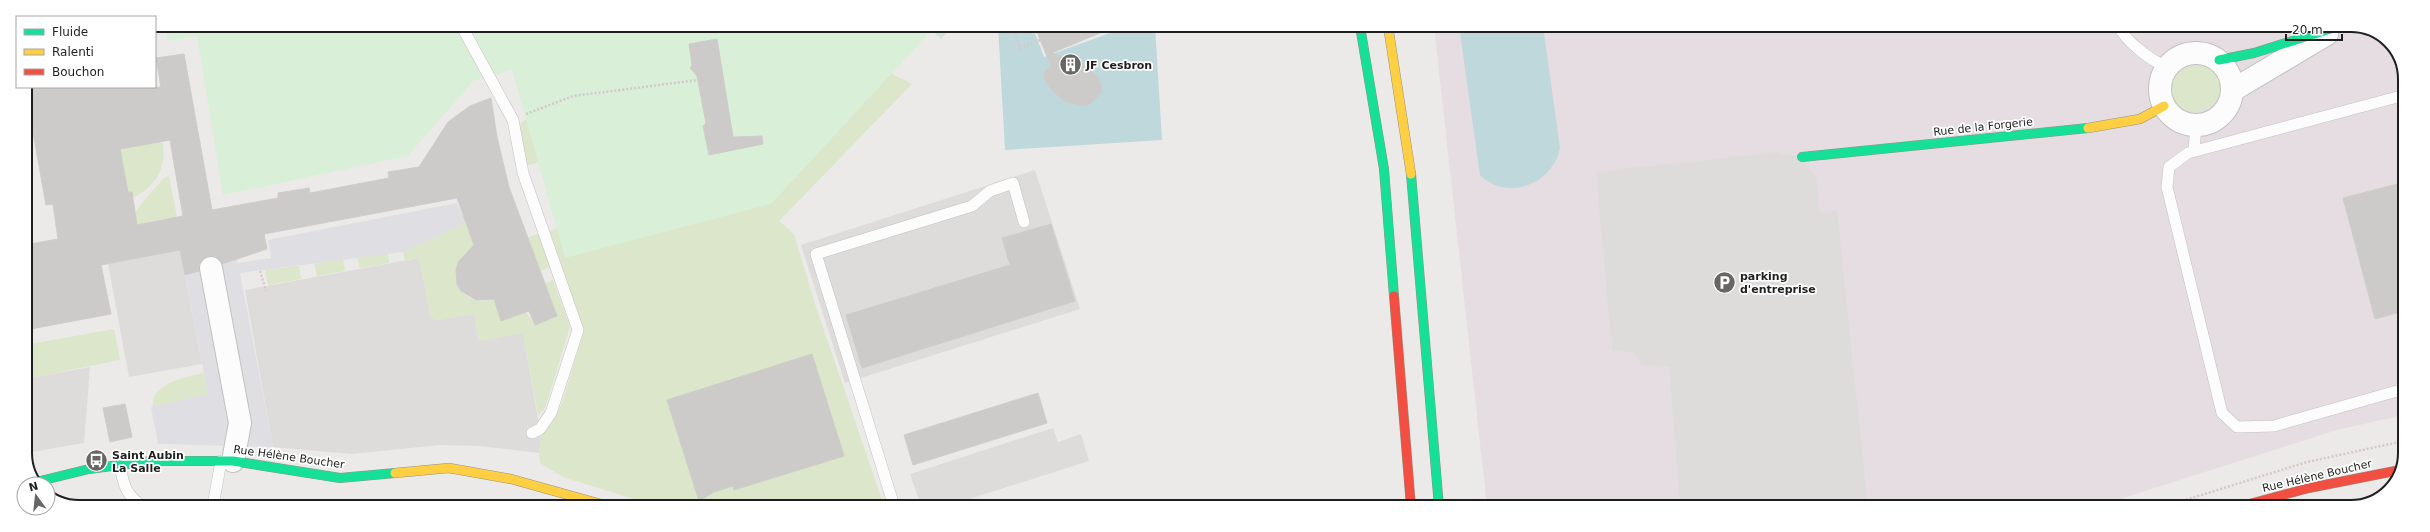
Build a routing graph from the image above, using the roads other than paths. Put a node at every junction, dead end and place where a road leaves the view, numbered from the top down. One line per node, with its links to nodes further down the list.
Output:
1 (465, 32): 18 (lane)
2 (1361, 32): 27 (main road)
3 (1389, 32): 28 (main road)
4 (2122, 32): 8 (lane)
5 (2321, 32): 7 (main road)
6 (2330, 32): 9 (street)
7 (2219, 60): 8 (street); 9 (street)
8 (2168, 66): 11 (street)
9 (2233, 90): 12 (street)
10 (2398, 97): 13 (lane)
11 (2164, 106): 12 (street); 14 (main road, Rue de la Forgerie)
12 (2196, 125): 13 (lane)
13 (2194, 151): 17 (lane)
14 (1802, 157)
15 (1024, 222): 26 (lane)
16 (211, 268): 19 (street)
17 (2398, 391)
18 (532, 433)
19 (227, 461): 20 (main road, Rue Hélène Boucher); 24 (lane); 25 (main road, Rue Hélène Boucher)
20 (120, 465): 22 (main road, Rue Hélène Boucher); 23 (lane)
21 (2394, 471): 29 (main road, Rue Hélène Boucher)
22 (56, 477)
23 (132, 500)
24 (215, 500)
25 (586, 500)
26 (892, 500)
27 (1409, 500)
28 (1438, 500)
29 (2264, 500)

